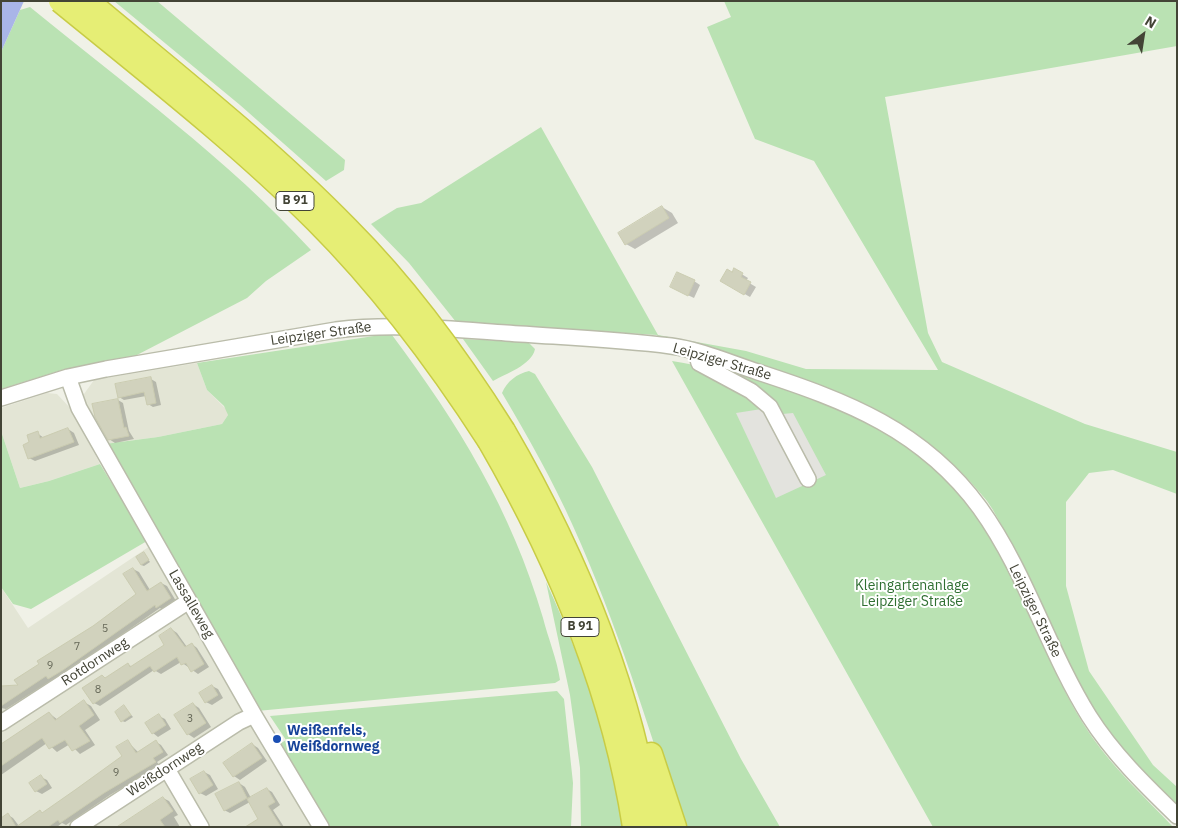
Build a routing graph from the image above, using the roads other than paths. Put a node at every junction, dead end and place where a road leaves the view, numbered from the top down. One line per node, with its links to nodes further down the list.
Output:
1 (60, 1): 6 (highway, B 91, bridge)
2 (88, 1): 6 (highway, B 91, bridge)
3 (696, 352): 4 (street, Leipziger Straße); 7 (street); 13 (street, Leipziger Straße)
4 (68, 377): 5 (street, Leipziger Straße); 8 (street, Lassalleweg)
5 (1, 398)
6 (497, 436): 9 (highway, B 91); 17 (highway, B 91)
7 (808, 479)
8 (189, 601): 10 (street, Lassalleweg); 11 (street, Rotdornweg)
9 (610, 657): 18 (highway, B 91); 19 (highway)
10 (254, 715): 12 (street, Weißdornweg); 16 (street, Lassalleweg)
11 (1, 723)
12 (167, 769): 14 (street, Weißdornweg); 15 (street)
13 (1177, 816)
14 (78, 827)
15 (201, 827)
16 (321, 827)
17 (634, 827)
18 (652, 827)
19 (676, 827)

